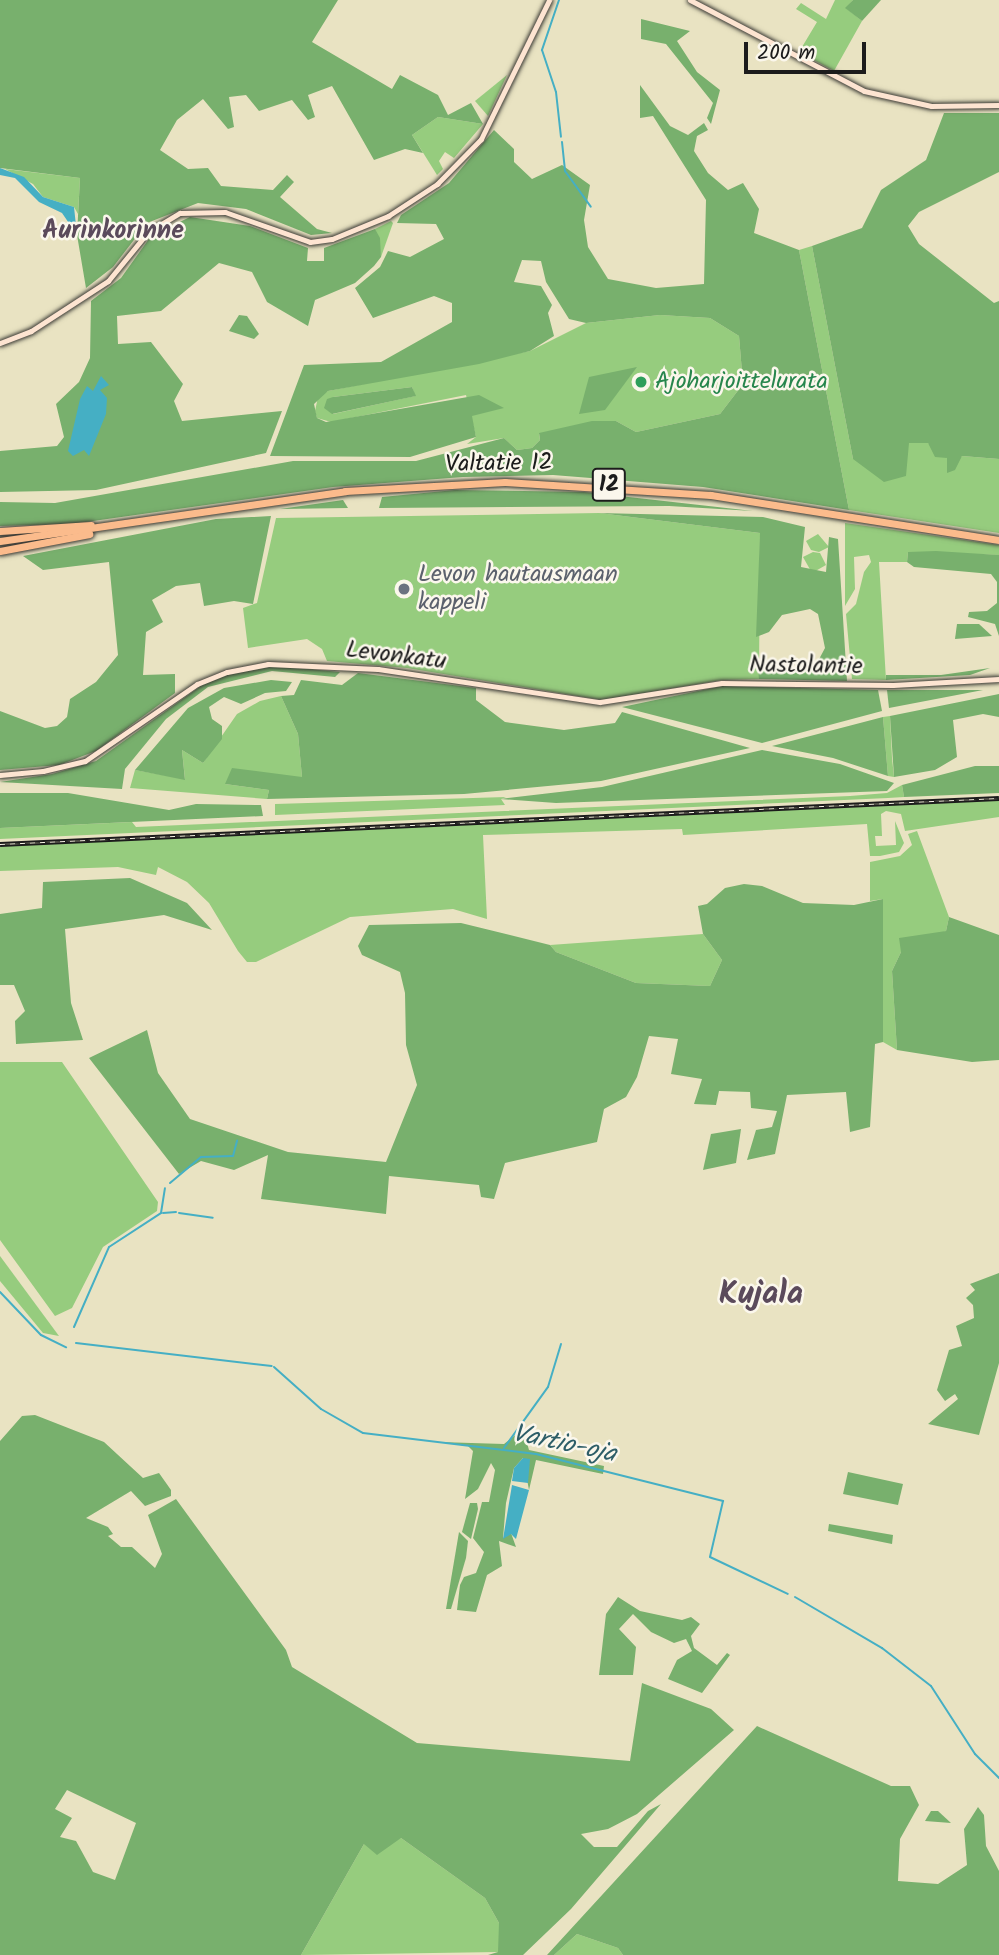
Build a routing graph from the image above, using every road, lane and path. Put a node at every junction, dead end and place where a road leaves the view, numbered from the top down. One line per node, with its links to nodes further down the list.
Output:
1 (549, 0): 4 (street)
2 (690, 0): 3 (street)
3 (999, 105)
4 (0, 344)
5 (183, 516): 6 (highway, 12); 7 (highway, Valtatie 12 / 12); 8 (highway, Valtatie 12 / 12); 9 (highway, 12)
6 (0, 531)
7 (999, 540)
8 (0, 541)
9 (0, 551)
10 (999, 679): 11 (street, Nastolantie)
11 (613, 702): 12 (street, Levonkatu)
12 (0, 775)

